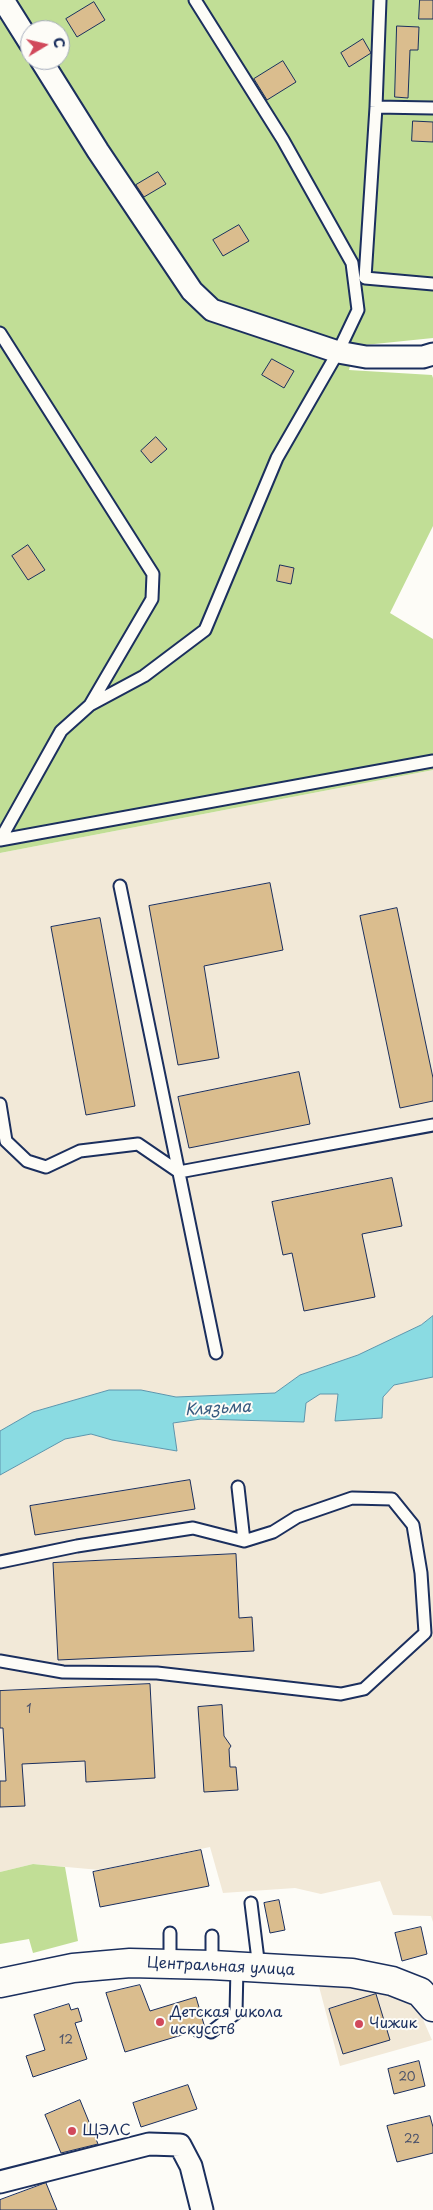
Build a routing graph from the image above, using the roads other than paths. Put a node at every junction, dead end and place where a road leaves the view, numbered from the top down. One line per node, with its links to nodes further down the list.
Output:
1 (3, 0): 4 (street)
2 (194, 0): 9 (lane)
3 (380, 0): 6 (lane)
4 (20, 27)
5 (47, 70): 12 (street)
6 (376, 107): 7 (lane); 8 (lane)
7 (433, 108)
8 (366, 263): 9 (lane); 10 (lane)
9 (352, 264): 12 (lane)
10 (433, 284)
11 (0, 333): 14 (lane)
12 (338, 352): 13 (street); 14 (lane)
13 (433, 354)
14 (90, 705): 16 (lane)
15 (433, 761): 16 (lane)
16 (0, 840)
17 (120, 886): 20 (lane)
18 (0, 1104): 20 (lane)
19 (433, 1125): 20 (lane)
20 (179, 1172): 21 (lane)
21 (216, 1353)
22 (238, 1487): 23 (lane)
23 (244, 1541): 24 (lane); 25 (lane)
24 (0, 1562)
25 (0, 1661)
26 (252, 1902): 30 (lane)
27 (170, 1934): 29 (lane)
28 (212, 1936): 30 (lane)
29 (170, 1964): 30 (street, Центральная улица); 31 (street, Центральная улица)
30 (236, 1967): 32 (street, Центральная улица); 33 (lane)
31 (0, 1983)
32 (429, 1998)
33 (211, 2032)
34 (0, 2182): 35 (street)
35 (202, 2210)

